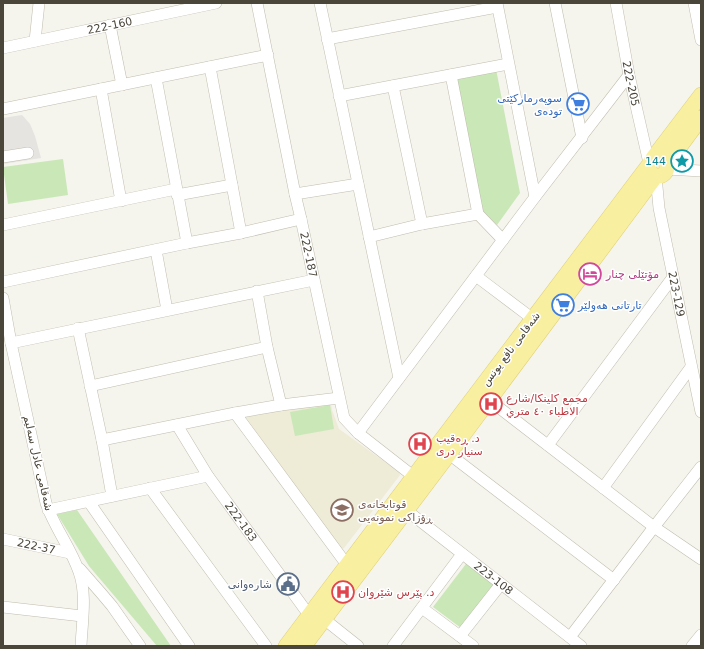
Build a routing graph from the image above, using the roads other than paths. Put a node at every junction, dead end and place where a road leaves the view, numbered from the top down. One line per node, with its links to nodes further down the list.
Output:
1 (39, 3): 13 (street)
2 (216, 3): 9 (street, 222-160)
3 (257, 3): 15 (street, 222-187)
4 (320, 3): 11 (street)
5 (555, 3): 28 (street)
6 (616, 3): 19 (street, 222-205)
7 (694, 3): 12 (street)
8 (497, 5): 11 (street); 16 (street)
9 (172, 8): 10 (street, 222-160)
10 (110, 25): 13 (street, 222-160); 21 (street)
11 (327, 39): 25 (street)
12 (701, 40)
13 (35, 41): 14 (street, 222-160)
14 (3, 48)
15 (268, 55): 17 (street); 36 (street, 222-187)
16 (508, 64): 18 (street); 37 (street)
17 (210, 67): 20 (street); 34 (street)
18 (451, 75): 22 (street); 39 (street)
19 (629, 75): 28 (street); 31 (street, 222-205)
20 (156, 78): 21 (street); 35 (street)
21 (122, 84): 23 (street)
22 (394, 86): 25 (street); 41 (street)
23 (101, 89): 26 (street); 38 (street)
24 (701, 95): 31 (main road, شەقامی نافع یونس)
25 (339, 96): 33 (street)
26 (3, 109)
27 (701, 118): 31 (main road, شەقامی نافع یونس)
28 (582, 138): 37 (street)
29 (28, 153): 30 (street)
30 (3, 157)
31 (657, 166): 32 (street); 49 (street, 223-129); 56 (main road, شەقامی نافع یونس); 64 (main road, شەقامی نافع یونس)
32 (701, 171)
33 (358, 184): 36 (street); 44 (street)
34 (232, 185): 35 (street); 43 (street)
35 (177, 192): 38 (street); 46 (street)
36 (295, 194): 40 (street, 222-187)
37 (535, 197): 45 (street)
38 (121, 201): 42 (street)
39 (478, 214): 41 (street); 45 (street)
40 (301, 220): 43 (street); 50 (street, 222-187)
41 (422, 224): 44 (street)
42 (3, 225)
43 (241, 233): 46 (street)
44 (369, 237): 61 (street)
45 (503, 240): 48 (street)
46 (187, 243): 47 (street)
47 (156, 250): 51 (street); 54 (street)
48 (476, 276): 56 (street); 61 (street)
49 (673, 277): 60 (street, 223-129); 71 (street)
50 (314, 280): 52 (street); 63 (street, 222-187)
51 (3, 282)
52 (257, 291): 54 (street); 59 (street)
53 (3, 298): 55 (street, شەقامی عادل سەلیم)
54 (167, 310): 57 (street)
55 (4, 314): 58 (street, شەقامی عادل سەلیم)
56 (533, 319): 75 (main road, شەقامی نافع یونس)
57 (78, 328): 58 (street); 62 (street)
58 (11, 343): 80 (street, شەقامی عادل سەلیم)
59 (267, 347): 62 (street); 65 (street)
60 (695, 371): 66 (street, 223-129); 77 (street)
61 (399, 378): 69 (street)
62 (90, 386): 70 (street)
63 (339, 398): 65 (street); 69 (street, 222-187)
64 (489, 400): 71 (street); 72 (main road, شەقامی نافع یونس)
65 (281, 405): 67 (street)
66 (701, 412)
67 (235, 413): 68 (street); 88 (street)
68 (177, 425): 70 (street); 74 (street, 222-183)
69 (358, 433): 75 (street, 222-187)
70 (102, 440): 78 (street)
71 (548, 445): 77 (street)
72 (449, 454): 81 (main road, شەقامی نافع یونس); 90 (street)
73 (701, 466): 82 (street)
74 (208, 476): 76 (street); 94 (street, 222-183)
75 (414, 476): 84 (main road, شەقامی نافع یونس)
76 (150, 488): 78 (street); 102 (street)
77 (603, 488): 82 (street)
78 (112, 496): 79 (street)
79 (88, 502): 80 (street); 101 (street)
80 (48, 510): 85 (street, شەقامی عادل سەلیم)
81 (406, 510): 84 (main road, شەقامی نافع یونس); 86 (street, 223-108)
82 (654, 527): 87 (street); 90 (street)
83 (3, 539): 85 (street, 222-37)
84 (373, 542): 88 (main road, شەقامی نافع یونس); 96 (main road, شەقامی نافع یونس)
85 (70, 553): 89 (street, شەقامی عادل سەلیم)
86 (462, 554): 91 (street, 223-108); 93 (street)
87 (701, 559)
88 (347, 565): 94 (main road, شەقامی نافع یونس)
89 (77, 567): 95 (street, شەقامی عادل سەلیم); 100 (street)
90 (614, 580): 98 (street)
91 (501, 584): 97 (street); 98 (street, 223-108)
92 (3, 607): 95 (street)
93 (422, 608): 97 (street); 106 (street)
94 (309, 615): 103 (main road, شەقامی نافع یونس)
95 (82, 616): 99 (street, شەقامی عادل سەلیم)
96 (324, 619): 104 (main road, شەقامی نافع یونس); 105 (street)
97 (460, 636): 107 (street)
98 (570, 637): 108 (street, 223-108)
99 (80, 646)
100 (140, 646)
101 (189, 646)
102 (266, 646)
103 (286, 646)
104 (304, 646)
105 (358, 646)
106 (393, 646)
107 (473, 646)
108 (581, 646)

